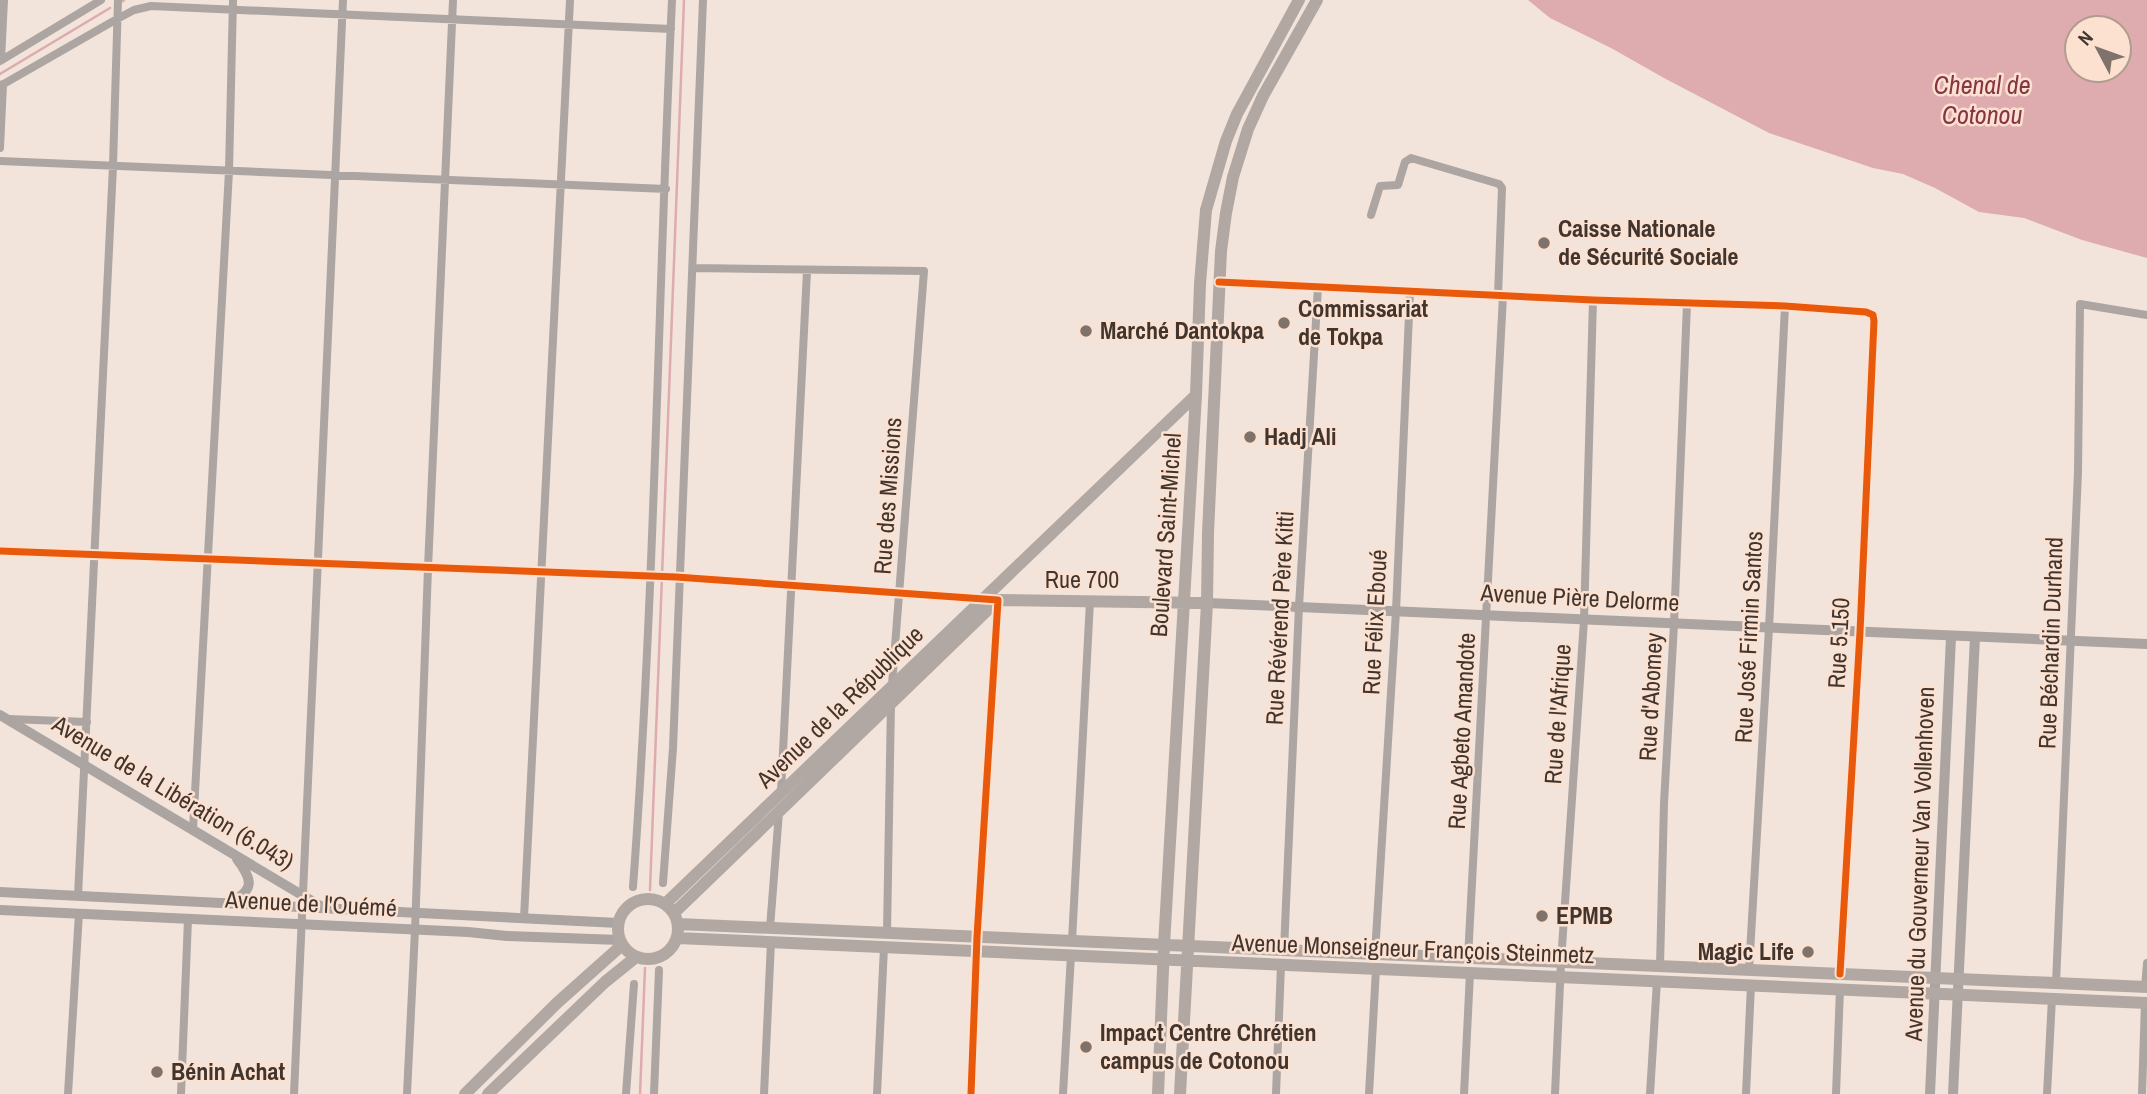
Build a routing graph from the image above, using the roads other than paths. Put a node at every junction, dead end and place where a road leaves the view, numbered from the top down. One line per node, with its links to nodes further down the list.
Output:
1 (4, 0): 17 (street)
2 (101, 0): 17 (street)
3 (118, 0): 13 (street)
4 (343, 0): 12 (street)
5 (453, 0): 14 (street)
6 (570, 0): 15 (street)
7 (672, 0): 16 (street)
8 (703, 0): 28 (street)
9 (1299, 0): 38 (main road, Boulevard Saint-Michel)
10 (1317, 0): 30 (main road, Boulevard Saint-Michel)
11 (233, 4): 12 (street); 13 (street); 22 (street)
12 (342, 14): 14 (street); 23 (street)
13 (117, 16): 18 (street); 21 (street)
14 (452, 19): 15 (street); 24 (street)
15 (569, 24): 16 (street); 25 (street)
16 (671, 29): 26 (street)
17 (1, 60)
18 (1, 85): 19 (street)
19 (0, 148)
20 (0, 161): 21 (street)
21 (113, 166): 22 (street); 40 (street)
22 (229, 171): 23 (street); 41 (street)
23 (336, 175): 24 (street); 42 (street)
24 (446, 180): 25 (street); 43 (street)
25 (562, 184): 26 (street); 44 (street)
26 (666, 189): 45 (street)
27 (1371, 215): 33 (street, Rue Agbeto Amandote)
28 (693, 268): 29 (street); 46 (street)
29 (807, 271): 47 (street); 48 (street, Rue des Missions)
30 (1219, 282): 31 (street); 53 (main road, Boulevard Saint-Michel)
31 (1318, 287): 32 (street); 54 (street, Rue Révérend Père Kitti)
32 (1410, 292): 33 (street); 55 (street, Rue Félix Eboué)
33 (1500, 296): 34 (street); 56 (street, Rue Agbeto Amandote)
34 (1593, 300): 35 (street); 57 (street, Rue de l'Afrique)
35 (1687, 304): 36 (street); 58 (street, Rue d'Abomey)
36 (1785, 306): 59 (street, Rue José Firmin Santos); 60 (street, Rue 5.150)
37 (2147, 315): 63 (street, Rue Béchardin Durhand)
38 (1196, 395): 49 (main road, Avenue de la République); 52 (main road, Boulevard Saint-Michel)
39 (0, 551): 40 (street)
40 (94, 555): 41 (street); 68 (street)
41 (208, 559): 42 (street); 72 (street)
42 (318, 564): 43 (street); 78 (street)
43 (428, 568): 44 (street); 83 (street)
44 (541, 572): 45 (street); 86 (street)
45 (654, 576): 46 (street); 75 (street)
46 (678, 577): 47 (street); 74 (street)
47 (792, 585): 48 (street); 70 (street)
48 (900, 593): 49 (street); 65 (street, Rue des Missions)
49 (982, 599): 50 (street); 65 (main road, Avenue de la République)
50 (998, 600): 51 (main road, Rue 700); 66 (main road, Avenue de la République); 93 (street)
51 (1090, 601): 52 (main road, Rue 700); 95 (street)
52 (1182, 602): 53 (main road, Rue 700); 98 (main road, Boulevard Saint-Michel)
53 (1207, 603): 54 (main road, Avenue Pière Delorme); 99 (main road, Boulevard Saint-Michel)
54 (1299, 606): 55 (main road, Avenue Pière Delorme); 101 (street, Rue Révérend Père Kitti)
55 (1396, 611): 56 (main road, Avenue Pière Delorme); 103 (street, Rue Félix Eboué)
56 (1487, 615): 57 (main road, Avenue Pière Delorme); 106 (street, Rue Agbeto Amandote)
57 (1584, 620): 58 (main road, Avenue Pière Delorme); 109 (street, Rue de l'Afrique)
58 (1674, 624): 59 (main road, Avenue Pière Delorme); 112 (street, Rue d'Abomey)
59 (1769, 628): 60 (main road, Avenue Pière Delorme); 115 (street, Rue José Firmin Santos)
60 (1860, 632): 61 (main road, Avenue Pière Delorme); 117 (street, Rue 5.150)
61 (1951, 637): 62 (main road, Avenue Pière Delorme); 119 (main road, Avenue du Gouverneur Van Vollenhoven)
62 (1975, 637): 63 (main road, Avenue Pière Delorme); 120 (main road, Avenue du Gouverneur Van Vollenhoven)
63 (2071, 641): 64 (main road, Avenue Pière Delorme); 122 (street, Rue Béchardin Durhand)
64 (2147, 644)
65 (892, 686): 66 (street, Rue des Missions); 70 (main road, Avenue de la République)
66 (891, 704): 71 (main road, Avenue de la République); 92 (street, Rue des Missions)
67 (3, 717): 68 (street); 69 (main road, Avenue de la Libération (6.043))
68 (87, 722): 69 (street)
69 (85, 765): 72 (main road, Avenue de la Libération (6.043)); 77 (street)
70 (781, 793): 71 (street); 85 (main road, Avenue de la République)
71 (779, 811): 85 (main road, Avenue de la République); 90 (street)
72 (192, 829): 73 (main road, Avenue de la Libération (6.043))
73 (233, 854): 78 (main road, Avenue de la Libération (6.043)); 79 (main road)
74 (663, 883)
75 (633, 887)
76 (0, 892): 77 (main road, Avenue de l'Ouémé)
77 (78, 895): 79 (main road, Avenue de l'Ouémé)
78 (302, 895): 80 (street); 81 (main road, Avenue de la Libération (6.043))
79 (229, 903): 80 (main road, Avenue de l'Ouémé)
80 (302, 907): 81 (main road, Avenue de l'Ouémé); 89 (street)
81 (325, 908): 83 (main road, Avenue de l'Ouémé)
82 (0, 910): 84 (main road, Avenue de l'Ouémé)
83 (415, 912): 86 (main road, Avenue de l'Ouémé); 91 (street)
84 (79, 914): 87 (main road, Avenue de l'Ouémé); 131 (street)
85 (672, 914): 88 (main road); 90 (main road, Avenue Monseigneur François Steinmetz); 94 (main road)
86 (524, 918): 88 (main road, Avenue de l'Ouémé)
87 (188, 919): 89 (main road, Avenue de l'Ouémé); 132 (street)
88 (618, 923): 96 (main road)
89 (301, 924): 91 (main road, Avenue de l'Ouémé); 133 (street)
90 (770, 928): 92 (main road, Avenue Monseigneur François Steinmetz)
91 (415, 930): 96 (main road, Avenue de l'Ouémé); 134 (street)
92 (887, 933): 93 (main road, Avenue Monseigneur François Steinmetz)
93 (977, 937): 95 (main road, Avenue Monseigneur François Steinmetz); 102 (street)
94 (677, 938): 97 (main road, Avenue Monseigneur François Steinmetz); 105 (main road)
95 (1072, 941): 98 (main road, Avenue Monseigneur François Steinmetz)
96 (621, 942): 105 (main road); 135 (main road)
97 (771, 942): 100 (main road, Avenue Monseigneur François Steinmetz); 139 (street)
98 (1164, 945): 99 (main road, Avenue Monseigneur François Steinmetz); 107 (main road, Boulevard Saint-Michel)
99 (1187, 946): 101 (main road, Avenue Monseigneur François Steinmetz); 108 (main road, Boulevard Saint-Michel)
100 (884, 947): 102 (main road, Avenue Monseigneur François Steinmetz); 140 (street)
101 (1284, 950): 103 (main road, Avenue Monseigneur François Steinmetz)
102 (976, 951): 104 (main road, Avenue Monseigneur François Steinmetz); 141 (street)
103 (1375, 954): 106 (main road, Avenue Monseigneur François Steinmetz)
104 (1071, 955): 107 (main road, Avenue Monseigneur François Steinmetz); 142 (street)
105 (636, 957): 136 (main road)
106 (1468, 958): 109 (main road, Avenue Monseigneur François Steinmetz)
107 (1164, 960): 108 (main road, Avenue Monseigneur François Steinmetz); 143 (main road, Boulevard Saint-Michel)
108 (1186, 960): 111 (main road, Avenue Monseigneur François Steinmetz); 144 (main road, Boulevard Saint-Michel)
109 (1561, 962): 112 (main road, Avenue Monseigneur François Steinmetz); 118 (street, Rue de l'Afrique)
110 (2147, 963): 125 (street)
111 (1281, 965): 113 (main road, Avenue Monseigneur François Steinmetz); 145 (street)
112 (1660, 966): 115 (main road, Avenue Monseigneur François Steinmetz)
113 (1376, 969): 116 (main road, Avenue Monseigneur François Steinmetz); 146 (street)
114 (659, 970): 138 (street)
115 (1749, 970): 117 (main road, Avenue Monseigneur François Steinmetz)
116 (1470, 973): 118 (main road, Avenue Monseigneur François Steinmetz); 147 (street)
117 (1840, 974): 119 (main road, Avenue Monseigneur François Steinmetz)
118 (1560, 977): 121 (main road, Avenue Monseigneur François Steinmetz); 148 (street, Rue de l'Afrique)
119 (1936, 978): 120 (main road, Avenue Monseigneur François Steinmetz); 127 (main road, Avenue du Gouverneur Van Vollenhoven)
120 (1958, 979): 122 (main road, Avenue Monseigneur François Steinmetz); 128 (main road, Avenue du Gouverneur Van Vollenhoven)
121 (1657, 981): 124 (main road, Avenue Monseigneur François Steinmetz); 149 (street)
122 (2056, 983): 125 (main road, Avenue Monseigneur François Steinmetz)
123 (634, 984): 137 (street)
124 (1751, 985): 126 (main road, Avenue Monseigneur François Steinmetz); 150 (street)
125 (2146, 987)
126 (1840, 989): 127 (main road, Avenue Monseigneur François Steinmetz); 151 (street)
127 (1935, 993): 128 (main road, Avenue Monseigneur François Steinmetz); 152 (main road, Avenue du Gouverneur Van Vollenhoven)
128 (1957, 994): 129 (main road, Avenue Monseigneur François Steinmetz); 153 (main road, Avenue du Gouverneur Van Vollenhoven)
129 (2052, 998): 130 (main road, Avenue Monseigneur François Steinmetz); 154 (street)
130 (2146, 1003): 155 (street)
131 (68, 1094)
132 (181, 1094)
133 (294, 1094)
134 (407, 1094)
135 (465, 1094)
136 (488, 1094)
137 (626, 1094)
138 (654, 1094)
139 (764, 1094)
140 (877, 1094)
141 (971, 1094)
142 (1063, 1094)
143 (1158, 1094)
144 (1180, 1094)
145 (1276, 1094)
146 (1369, 1094)
147 (1464, 1094)
148 (1555, 1094)
149 (1650, 1094)
150 (1746, 1094)
151 (1836, 1094)
152 (1930, 1094)
153 (1953, 1094)
154 (2047, 1094)
155 (2142, 1094)

